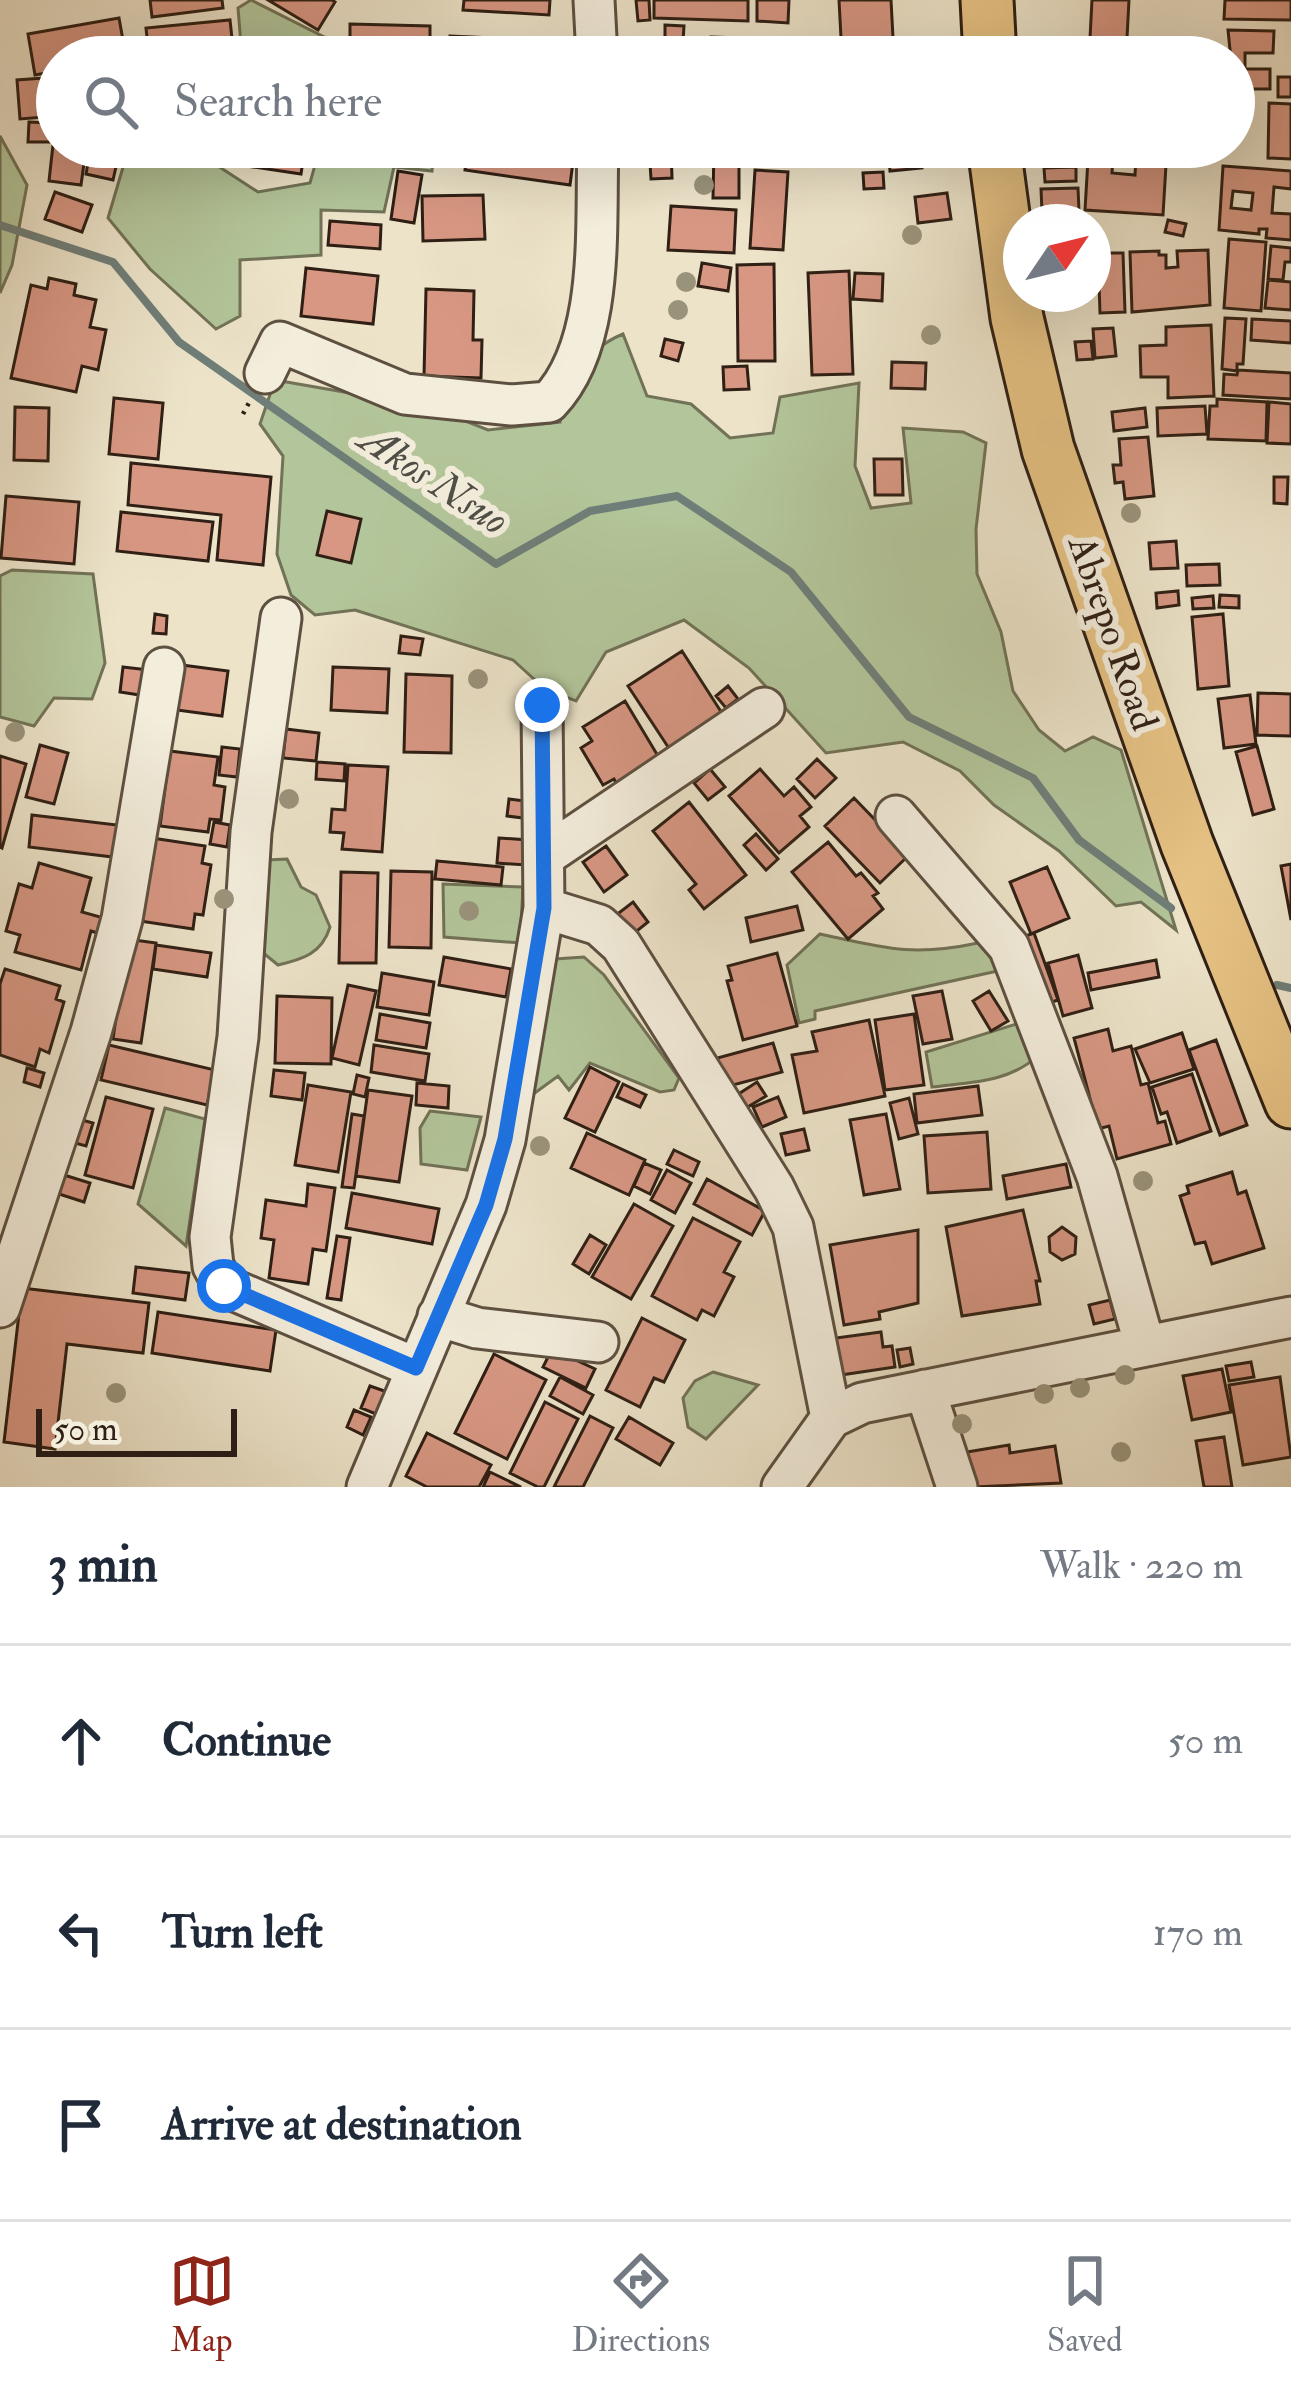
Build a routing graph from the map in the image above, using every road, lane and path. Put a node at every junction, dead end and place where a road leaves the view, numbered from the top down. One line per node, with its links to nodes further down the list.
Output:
1 (594, 0): 3 (street)
2 (987, 0): 4 (main road)
3 (596, 36)
4 (989, 36)
5 (597, 168): 7 (street)
6 (997, 168): 15 (main road, Abrepo Road)
7 (265, 373)
8 (281, 618): 21 (street)
9 (164, 668): 16 (street)
10 (542, 705): 13 (street)
11 (764, 708): 13 (street)
12 (896, 816): 20 (street)
13 (546, 855): 14 (street)
14 (544, 908): 17 (street); 23 (street)
15 (1291, 1102)
16 (1, 1297)
17 (438, 1316): 19 (street); 21 (street)
18 (1291, 1317): 20 (street)
19 (598, 1342)
20 (1145, 1346): 22 (street)
21 (416, 1368): 24 (street)
22 (925, 1390): 23 (street); 26 (street)
23 (831, 1418): 25 (street)
24 (367, 1487)
25 (782, 1487)
26 (957, 1487)

